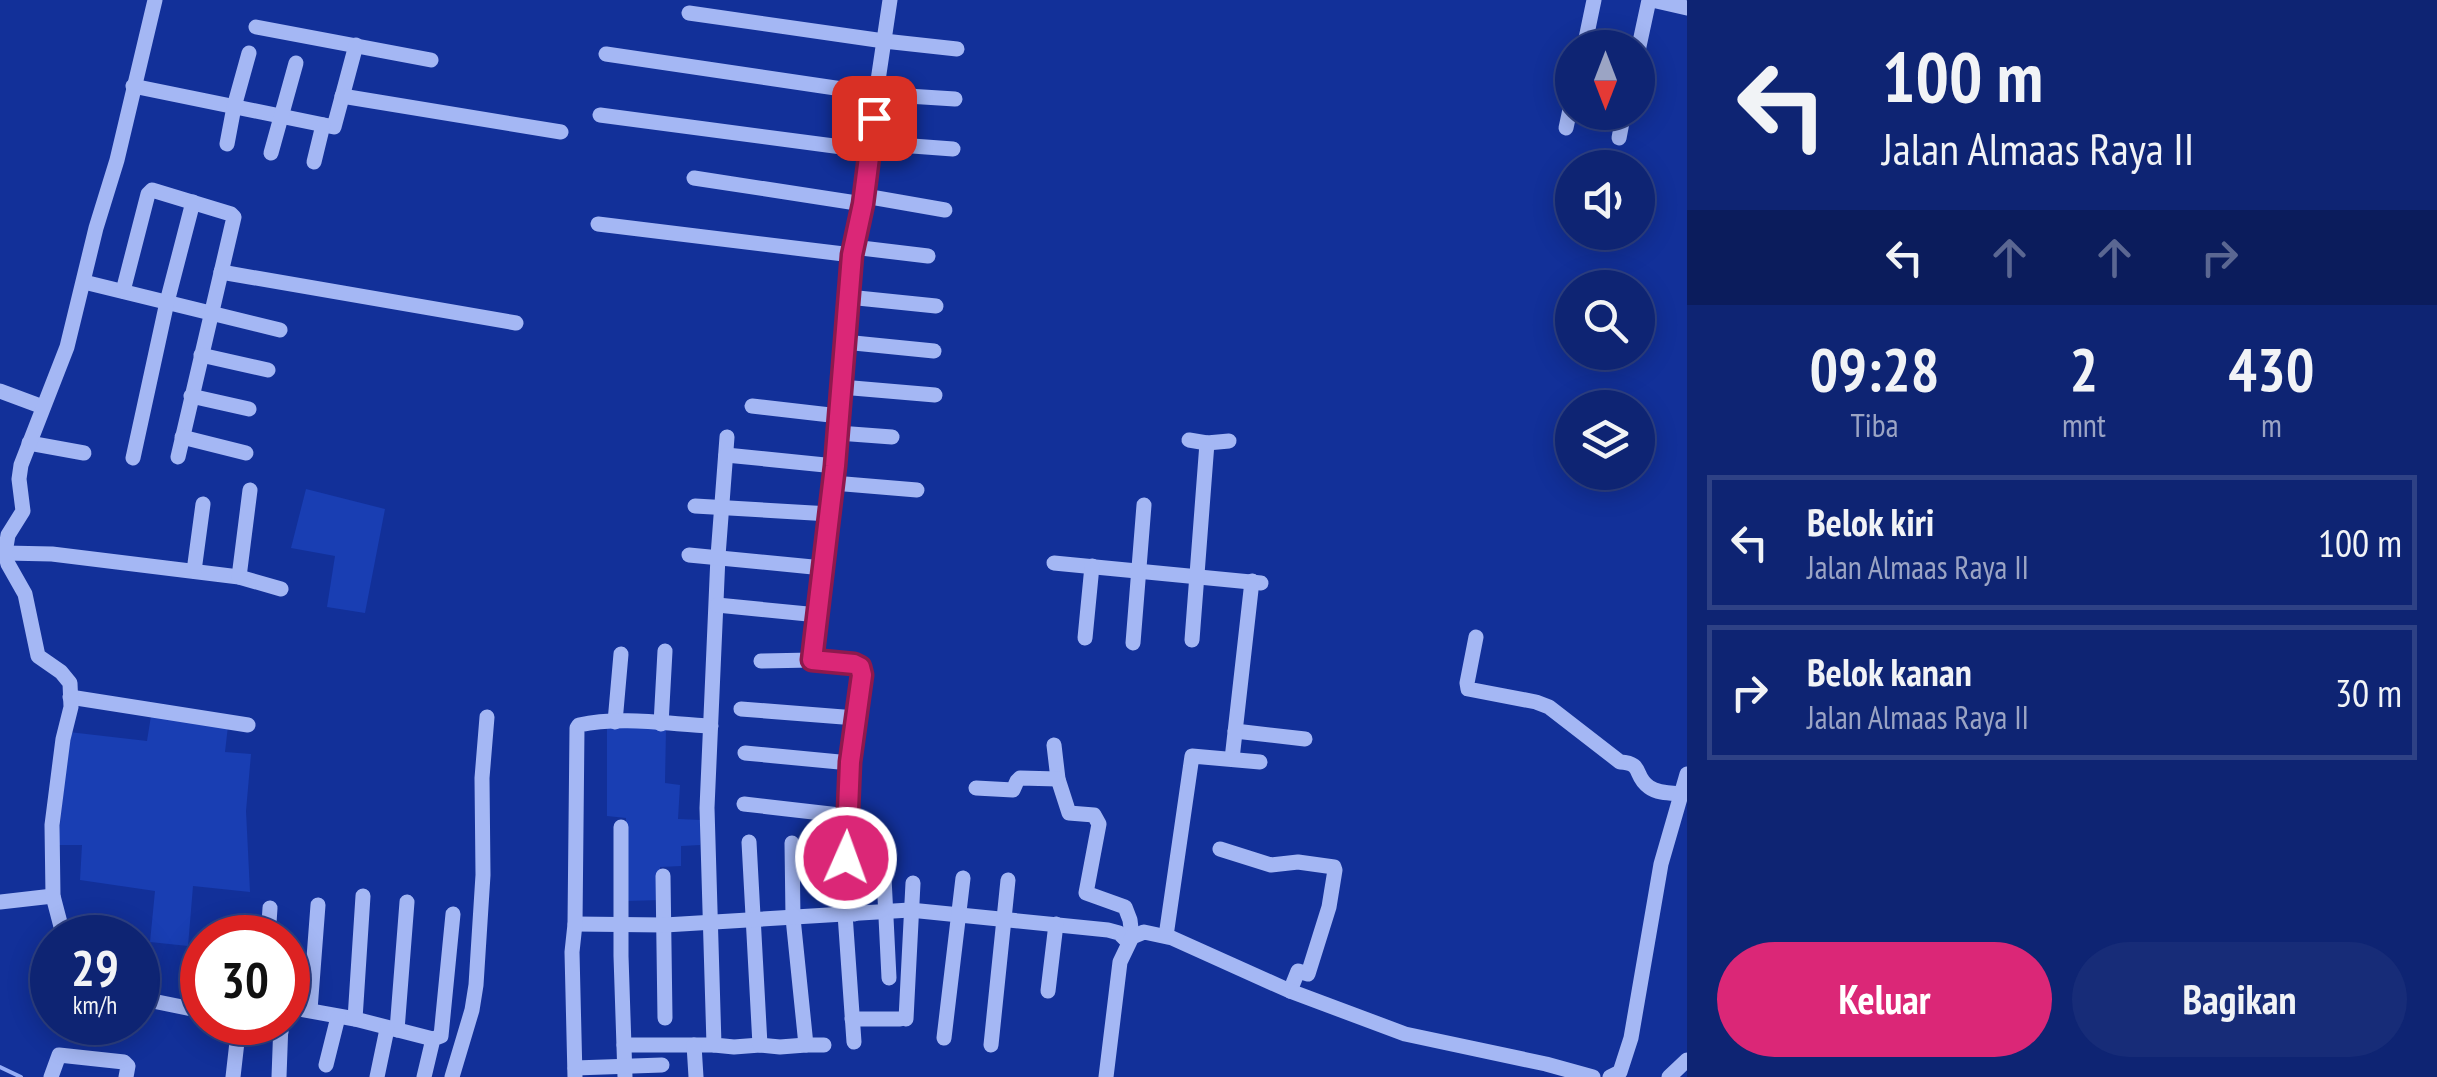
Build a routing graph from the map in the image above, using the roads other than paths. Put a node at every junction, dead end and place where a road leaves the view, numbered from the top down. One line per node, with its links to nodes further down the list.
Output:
1 (155, 0): 17 (street)
2 (890, 0): 10 (street)
3 (1594, 0): 8 (street)
4 (1650, 0): 5 (street); 9 (street)
5 (1687, 8)
6 (689, 13): 10 (street)
7 (256, 27): 11 (street)
8 (1588, 30)
9 (1643, 30)
10 (884, 42): 12 (street); 18 (street)
11 (356, 46): 15 (street); 19 (street)
12 (957, 48)
13 (249, 52): 21 (street)
14 (606, 54): 18 (street)
15 (431, 60)
16 (296, 63): 23 (street)
17 (133, 86): 21 (street); 41 (street)
18 (876, 94): 20 (street); 29 (street)
19 (342, 96): 24 (street); 26 (street)
20 (955, 99)
21 (234, 107): 23 (street); 28 (street)
22 (600, 116): 29 (street)
23 (281, 117): 24 (street); 31 (street)
24 (322, 125): 32 (street)
25 (1620, 130): 27 (street)
26 (562, 132)
27 (1618, 138)
28 (227, 144)
29 (872, 147): 30 (street); 34 (street)
30 (953, 149)
31 (272, 153)
32 (314, 162)
33 (694, 178): 34 (street)
34 (864, 200): 36 (street); 38 (street)
35 (194, 202): 40 (street); 42 (street); 44 (street)
36 (945, 210)
37 (598, 224): 38 (street)
38 (853, 251): 39 (street); 43 (street)
39 (928, 256)
40 (221, 272): 46 (street); 47 (street)
41 (84, 282): 42 (street); 58 (street)
42 (123, 291): 44 (street)
43 (848, 297): 45 (street); 49 (street)
44 (168, 302): 46 (street); 72 (street)
45 (936, 306)
46 (210, 312): 48 (street); 51 (street)
47 (516, 323)
48 (280, 330)
49 (844, 342): 50 (street); 53 (street)
50 (934, 350)
51 (201, 355): 52 (street); 56 (street)
52 (268, 370)
53 (841, 387): 55 (street); 60 (street)
54 (0, 392): 58 (street)
55 (935, 395)
56 (191, 396): 59 (street); 63 (street)
57 (752, 406): 60 (street)
58 (43, 407): 66 (street)
59 (249, 410)
60 (838, 424): 62 (street); 73 (street)
61 (728, 436): 70 (street)
62 (892, 437)
63 (182, 438): 68 (street); 71 (street)
64 (1189, 440): 67 (street)
65 (1229, 441): 67 (street)
66 (29, 443): 69 (street); 82 (street)
67 (1207, 443): 90 (street)
68 (246, 453)
69 (84, 454)
70 (726, 455): 73 (street); 80 (street)
71 (178, 456)
72 (133, 458)
73 (835, 466): 74 (street)
74 (833, 483): 76 (street); 81 (street)
75 (250, 490): 91 (street)
76 (918, 490)
77 (202, 504): 89 (street)
78 (1144, 505): 88 (street)
79 (696, 506): 80 (street)
80 (722, 507): 81 (street); 84 (street)
81 (830, 514): 87 (street)
82 (5, 553): 89 (street); 103 (street)
83 (689, 555): 84 (street)
84 (718, 556): 87 (street); 93 (street)
85 (1054, 563): 86 (street)
86 (1092, 566): 88 (street); 96 (street)
87 (823, 568): 94 (street)
88 (1140, 571): 90 (street); 98 (street)
89 (194, 572): 91 (street)
90 (1195, 576): 97 (street); 111 (street)
91 (238, 577): 92 (street)
92 (281, 589)
93 (716, 605): 94 (street); 110 (street)
94 (818, 615): 101 (street)
95 (1476, 637): 121 (street)
96 (1085, 638)
97 (1192, 640)
98 (1133, 643)
99 (665, 651): 108 (street)
100 (621, 654): 107 (street)
101 (812, 660): 102 (street); 106 (street)
102 (761, 661)
103 (70, 696): 109 (street); 135 (street)
104 (740, 709): 106 (street)
105 (487, 717): 190 (street)
106 (856, 718): 116 (street)
107 (614, 722): 108 (street); 152 (street)
108 (661, 724): 110 (street)
109 (248, 725)
110 (711, 726): 151 (street)
111 (1235, 730): 112 (street); 115 (street)
112 (1305, 739)
113 (1054, 745): 119 (street)
114 (745, 754): 116 (street)
115 (1232, 759): 117 (street); 156 (street)
116 (850, 762): 123 (street)
117 (1260, 762)
118 (1687, 774): 121 (street)
119 (1058, 780): 120 (street); 157 (street)
120 (976, 788)
121 (1683, 794): 183 (street)
122 (744, 804): 123 (street)
123 (848, 816): 130 (street)
124 (622, 827): 155 (street)
125 (750, 842): 150 (street)
126 (792, 843): 148 (street)
127 (1220, 849): 160 (street)
128 (884, 856): 142 (street)
129 (816, 858): 130 (street)
130 (846, 858): 144 (street)
131 (663, 876): 153 (street)
132 (963, 878): 145 (street)
133 (1008, 880): 149 (street)
134 (913, 883): 141 (street)
135 (53, 896): 137 (street); 146 (street)
136 (363, 896): 162 (street)
137 (0, 902)
138 (407, 902): 165 (street)
139 (318, 905): 161 (street)
140 (270, 908): 147 (street)
141 (910, 910): 142 (street); 145 (street); 164 (street)
142 (886, 911): 144 (street); 158 (street)
143 (453, 914): 167 (street)
144 (850, 914): 148 (street); 164 (street)
145 (958, 914): 149 (street); 166 (street)
146 (58, 915)
147 (270, 915)
148 (793, 918): 150 (street); 175 (street)
149 (1003, 919): 154 (street); 177 (street)
150 (753, 920): 151 (street); 174 (street)
151 (709, 922): 153 (street); 173 (street)
152 (574, 924): 155 (street); 182 (street)
153 (665, 924): 155 (street); 163 (street)
154 (1056, 924): 157 (street); 159 (street)
155 (621, 925): 171 (street)
156 (1166, 936): 157 (street); 160 (street)
157 (1130, 939): 192 (street)
158 (889, 978)
159 (1048, 991)
160 (1290, 991): 193 (street)
161 (310, 1010): 162 (street)
162 (346, 1018): 165 (street); 179 (street)
163 (665, 1018)
164 (852, 1019): 168 (street)
165 (392, 1029): 167 (street); 188 (street)
166 (944, 1038)
167 (433, 1039): 189 (street)
168 (854, 1042)
169 (234, 1045): 186 (street)
170 (280, 1045): 187 (street)
171 (624, 1045): 172 (street); 181 (street)
172 (694, 1045): 173 (street); 191 (street)
173 (714, 1045): 174 (street)
174 (760, 1045): 175 (street)
175 (806, 1045): 176 (street)
176 (824, 1045)
177 (990, 1045)
178 (1687, 1060): 194 (street)
179 (326, 1065)
180 (662, 1066): 181 (street)
181 (625, 1072): 182 (street)
182 (575, 1073)
183 (1617, 1076)
184 (51, 1077): 185 (street)
185 (126, 1077)
186 (233, 1077)
187 (278, 1077)
188 (376, 1077)
189 (424, 1077)
190 (452, 1077)
191 (696, 1077)
192 (1106, 1077)
193 (1592, 1077)
194 (1669, 1077)

